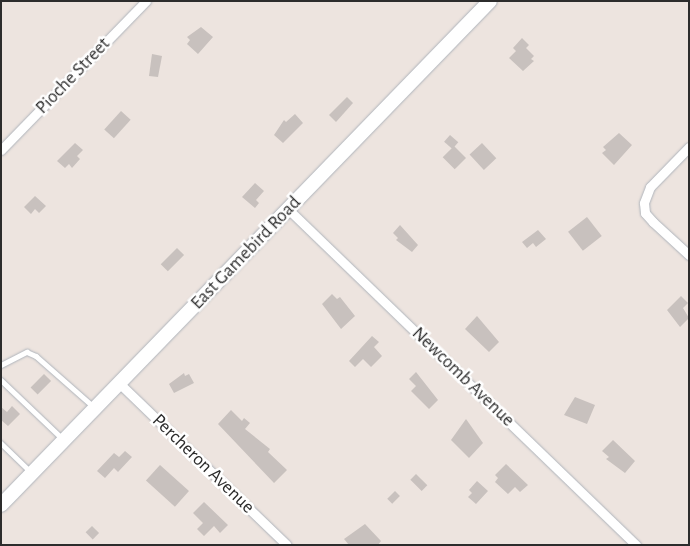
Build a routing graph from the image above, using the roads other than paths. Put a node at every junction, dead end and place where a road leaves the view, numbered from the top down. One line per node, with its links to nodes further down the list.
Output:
1 (146, 1): 4 (street, Pioche Street)
2 (490, 1): 5 (main road, East Gamebird Road)
3 (689, 147): 6 (street)
4 (1, 150)
5 (288, 209): 9 (main road, East Gamebird Road); 16 (street, Newcomb Avenue)
6 (689, 255)
7 (1, 365): 10 (lane)
8 (1, 380): 11 (lane)
9 (119, 384): 10 (main road, East Gamebird Road); 15 (street, Percheron Avenue)
10 (95, 408): 11 (main road, East Gamebird Road)
11 (64, 440): 13 (main road, East Gamebird Road)
12 (1, 443): 13 (lane)
13 (32, 473): 14 (main road, East Gamebird Road)
14 (1, 505)
15 (287, 545)
16 (636, 545)

